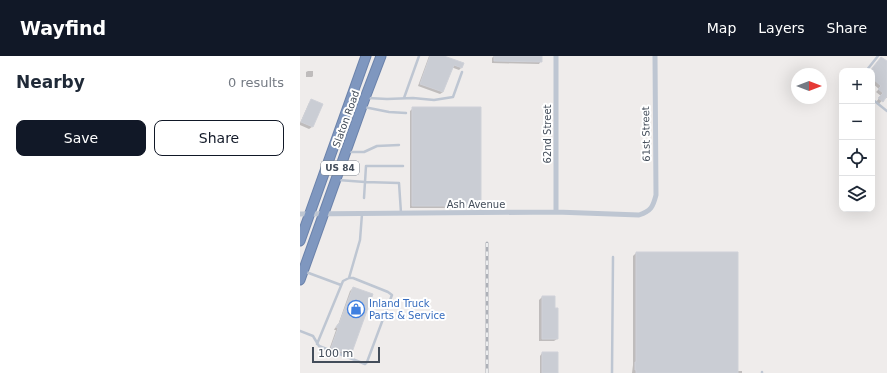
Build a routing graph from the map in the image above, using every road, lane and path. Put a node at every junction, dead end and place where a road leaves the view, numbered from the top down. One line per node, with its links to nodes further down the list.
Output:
1 (366, 56): 25 (highway, Slaton Road / US 84)
2 (381, 56): 10 (highway, Slaton Road / US 84)
3 (419, 56): 11 (lane)
4 (556, 56): 23 (street, 62nd Street)
5 (649, 56): 7 (street)
6 (878, 56): 8 (lane)
7 (655, 58): 22 (street, 61st Street)
8 (868, 68)
9 (462, 72): 11 (lane)
10 (365, 98): 11 (lane); 13 (highway, Slaton Road / US 84)
11 (404, 98)
12 (875, 101): 14 (lane)
13 (362, 107): 15 (lane); 17 (highway, Slaton Road / US 84)
14 (887, 111)
15 (406, 113)
16 (399, 145): 17 (lane)
17 (346, 152): 19 (highway, Slaton Road / US 84)
18 (403, 166): 20 (lane)
19 (336, 180): 20 (lane); 26 (highway, Slaton Road / US 84)
20 (365, 182): 21 (lane); 28 (lane)
21 (364, 198)
22 (650, 210): 23 (street, Ash Avenue)
23 (556, 212): 28 (street, Ash Avenue)
24 (300, 214): 25 (street, Ash Avenue)
25 (310, 214): 26 (street, Ash Avenue); 29 (highway, Slaton Road / US 84)
26 (324, 214): 27 (street, Ash Avenue); 31 (highway, Slaton Road / US 84)
27 (362, 214): 28 (street, Ash Avenue); 32 (lane)
28 (401, 214)
29 (300, 240)
30 (613, 257): 36 (lane)
31 (302, 275): 33 (lane)
32 (349, 278): 33 (lane); 35 (lane)
33 (341, 286): 35 (lane)
34 (300, 331): 35 (lane)
35 (317, 344)
36 (612, 373)

